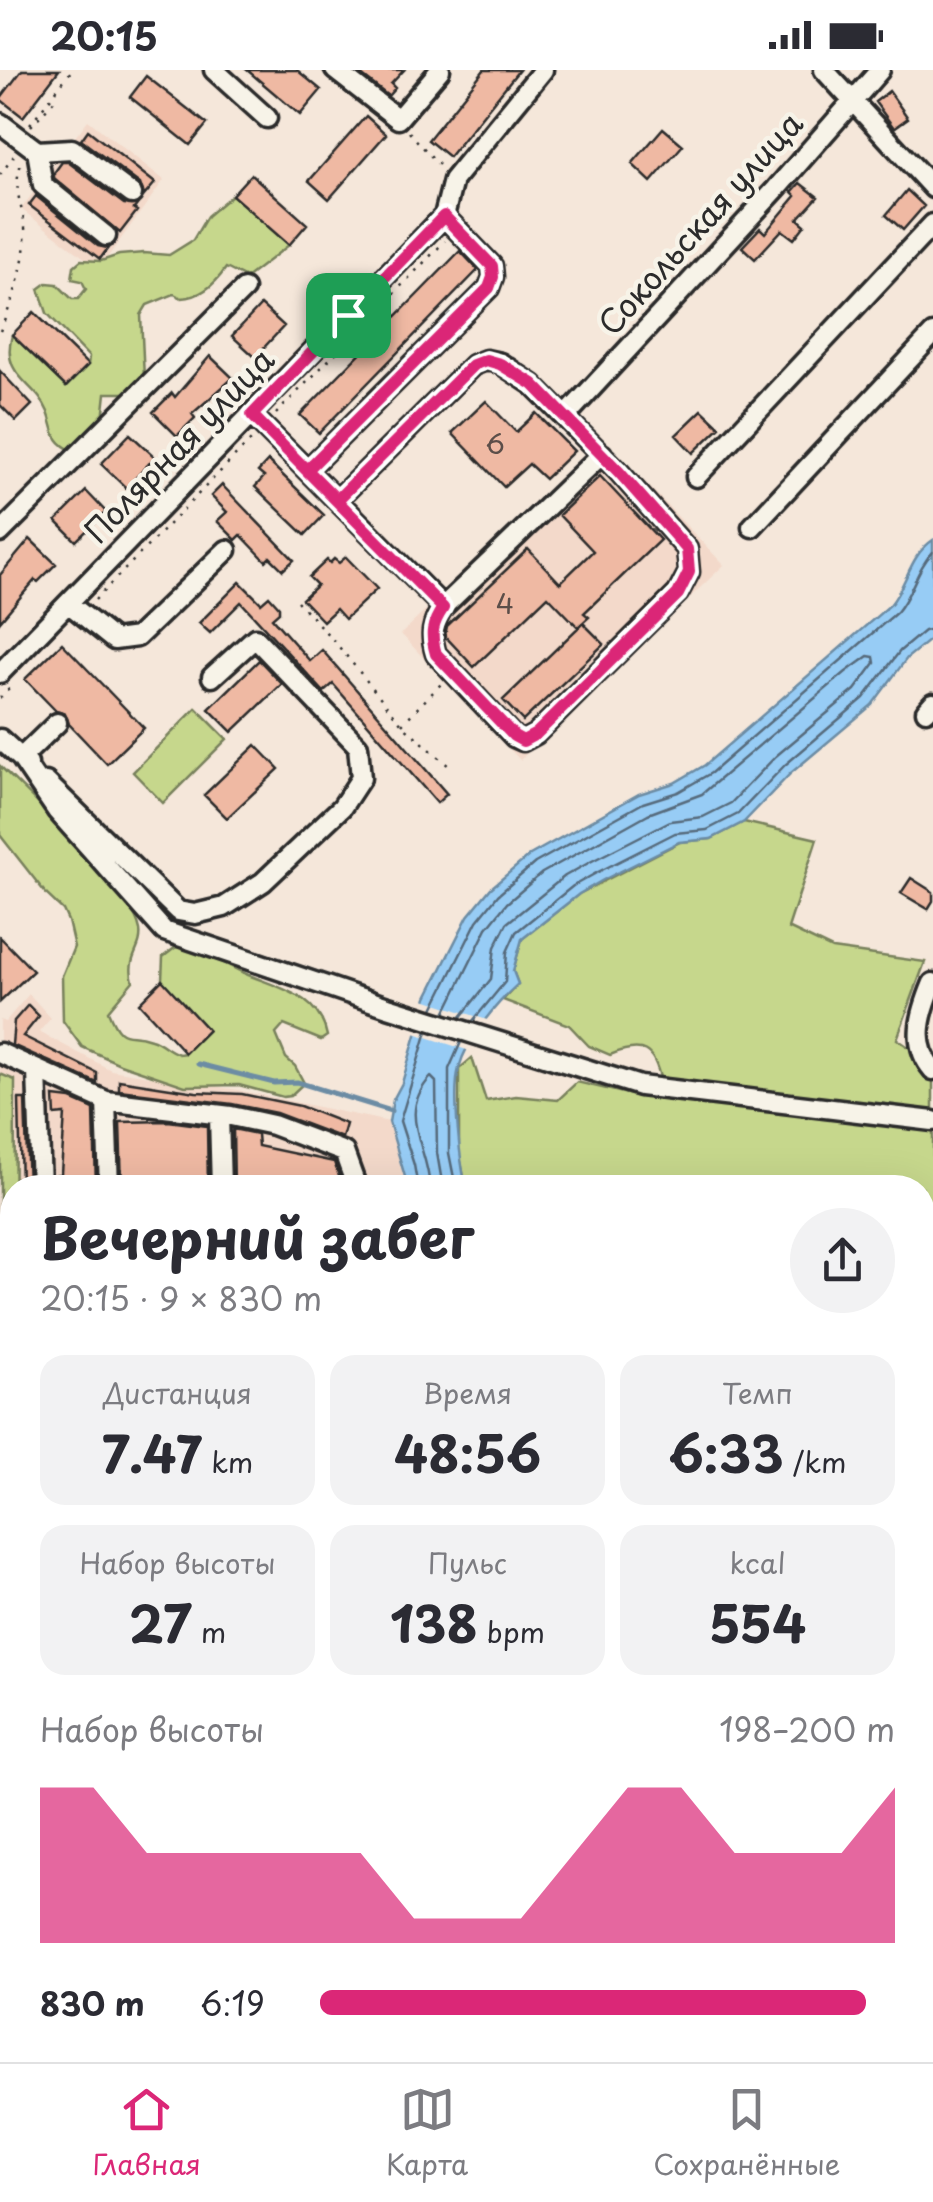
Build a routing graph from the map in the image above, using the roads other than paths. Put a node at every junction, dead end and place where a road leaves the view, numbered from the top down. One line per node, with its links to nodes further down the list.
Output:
1 (214, 70): 8 (street)
2 (440, 70): 6 (street)
3 (543, 70): 13 (street, Полярная улица)
4 (824, 70): 7 (street)
5 (880, 70): 7 (street, Сокольская улица)
6 (344, 73)
7 (852, 101): 11 (street); 18 (street, Сокольская улица)
8 (267, 118)
9 (0, 123): 10 (street)
10 (30, 141): 12 (street); 15 (street)
11 (933, 188)
12 (132, 194)
13 (450, 222): 19 (street, Полярная улица); 21 (street)
14 (933, 224): 22 (street)
15 (106, 236)
16 (244, 289): 25 (street)
17 (933, 334): 24 (street)
18 (564, 417): 20 (street); 23 (street)
19 (258, 421): 21 (street); 27 (street, Полярная улица)
20 (602, 454): 28 (street); 28 (street)
21 (307, 470): 23 (street)
22 (696, 478)
23 (337, 500): 28 (street)
24 (752, 526)
25 (0, 533)
26 (227, 550): 27 (street)
27 (75, 608): 29 (street, Полярная улица)
28 (443, 608)
29 (6, 667)
30 (212, 676): 33 (street)
31 (58, 723): 33 (street)
32 (0, 738): 33 (street)
33 (21, 758): 40 (street)
34 (933, 984): 37 (street)
35 (0, 1052): 36 (street)
36 (36, 1070): 38 (street); 41 (street)
37 (933, 1070)
38 (106, 1101): 39 (street); 42 (street)
39 (220, 1115): 43 (street); 44 (street)
40 (933, 1121)
41 (40, 1175)
42 (109, 1175)
43 (221, 1175)
44 (352, 1175)

